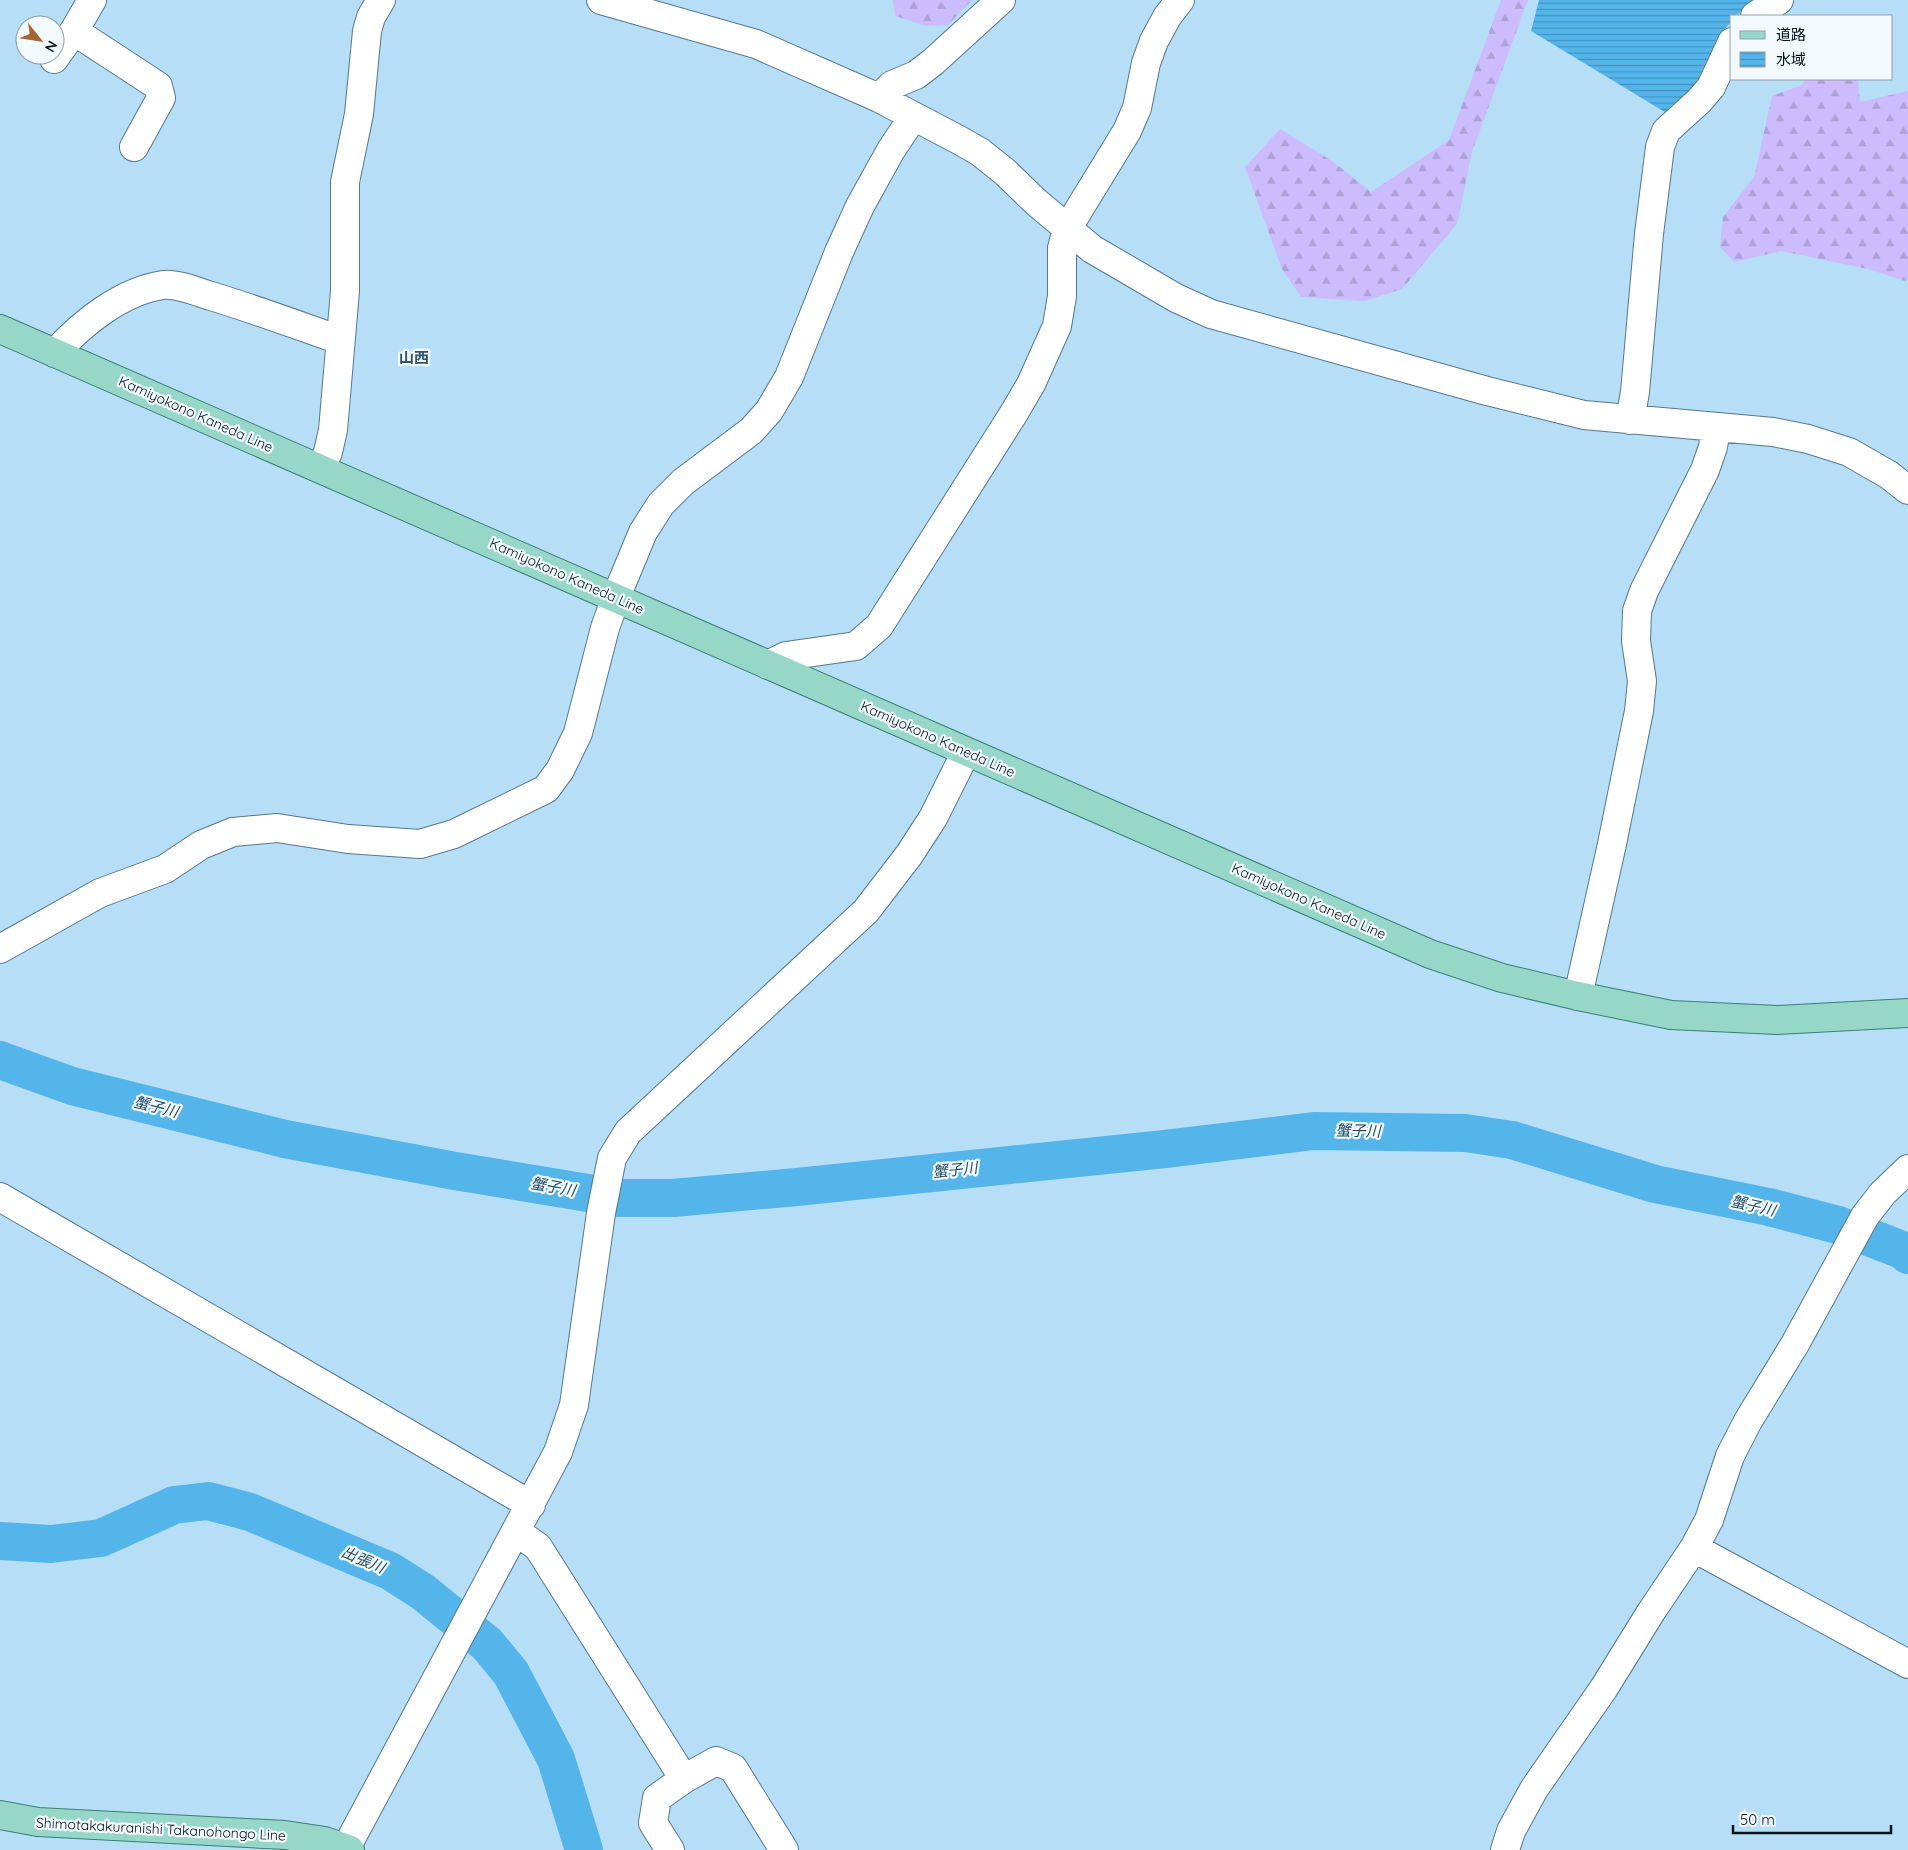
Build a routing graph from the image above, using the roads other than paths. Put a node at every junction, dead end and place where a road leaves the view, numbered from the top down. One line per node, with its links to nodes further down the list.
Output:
1 (92, 0): 8 (street)
2 (381, 0): 16 (street)
3 (601, 0): 11 (street)
4 (1001, 0): 11 (street)
5 (1180, 0): 14 (street)
6 (1779, 0): 7 (street)
7 (1756, 15)
8 (74, 31): 9 (street); 13 (street)
9 (65, 44)
10 (1730, 46): 18 (street)
11 (879, 98): 12 (street)
12 (913, 117): 14 (street); 22 (street)
13 (134, 147)
14 (1067, 229): 18 (street); 23 (street)
15 (0, 329): 17 (main road, Kamiyokono Kaneda Line)
16 (340, 340): 17 (street); 20 (street)
17 (55, 353): 20 (main road, Kamiyokono Kaneda Line)
18 (1630, 420): 19 (street)
19 (1716, 428): 21 (street); 26 (street)
20 (321, 468): 22 (main road, Kamiyokono Kaneda Line)
21 (1908, 490)
22 (616, 597): 23 (main road, Kamiyokono Kaneda Line); 25 (street)
23 (768, 665): 24 (main road, Kamiyokono Kaneda Line)
24 (966, 752): 26 (main road, Kamiyokono Kaneda Line); 30 (street)
25 (0, 949)
26 (1578, 996): 27 (main road, Kamiyokono Kaneda Line)
27 (1908, 1013)
28 (1908, 1169): 32 (street)
29 (0, 1197): 30 (street)
30 (531, 1505): 31 (street)
31 (517, 1532): 34 (street); 36 (street)
32 (1694, 1548): 33 (street); 39 (street)
33 (1908, 1664)
34 (684, 1779): 37 (street); 38 (street)
35 (0, 1816): 36 (main road, Shimotakakuranishi Takanohongo Line)
36 (348, 1849)
37 (670, 1850)
38 (784, 1850)
39 (1505, 1850)

